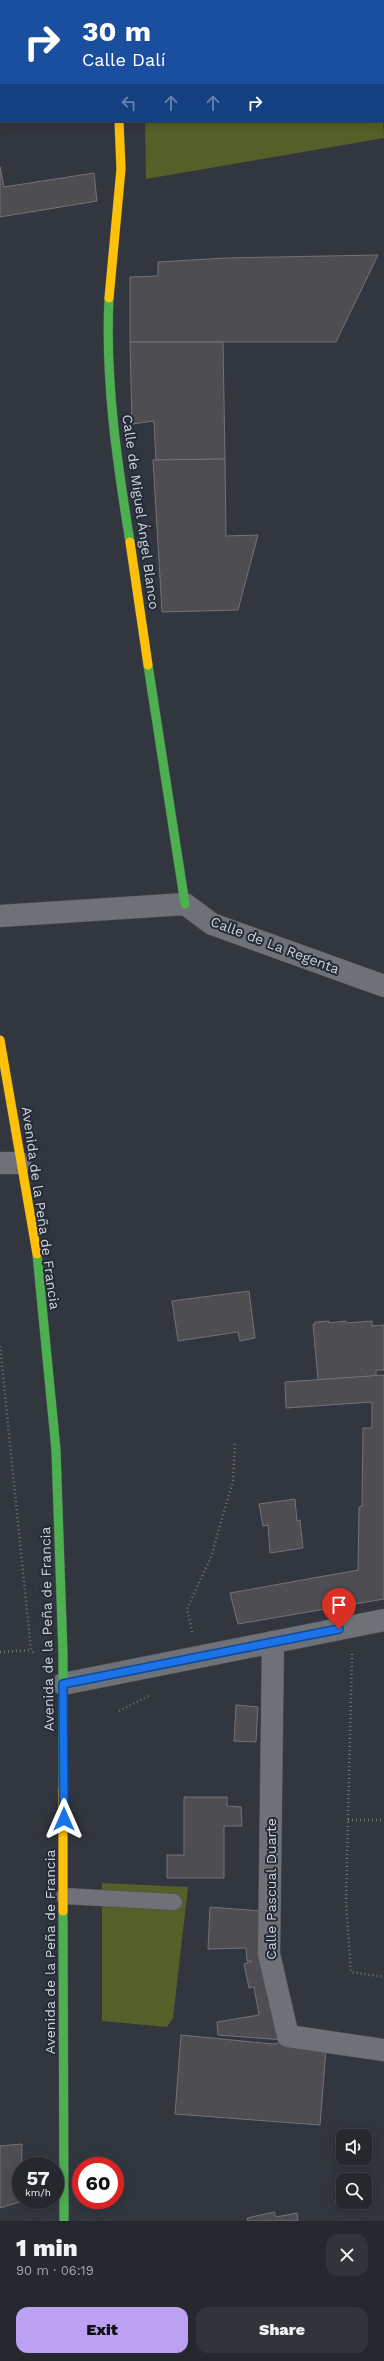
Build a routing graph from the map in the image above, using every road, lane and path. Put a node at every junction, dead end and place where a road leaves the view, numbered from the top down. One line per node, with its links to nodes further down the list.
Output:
1 (120, 122): 2 (main road, Calle de Miguel Ángel Blanco)
2 (185, 904): 3 (street); 4 (street, Calle de La Regenta)
3 (0, 916)
4 (384, 986)
5 (0, 1040): 6 (main road, Avenida de la Peña de Francia)
6 (10, 1163): 16 (main road, Avenida de la Peña de Francia)
7 (0, 1346): 12 (path)
8 (235, 1441): 15 (path)
9 (384, 1620): 10 (street)
10 (352, 1626): 11 (street); 17 (path)
11 (273, 1642): 15 (street); 22 (street, Calle Pascual Duarte)
12 (31, 1650): 13 (path); 14 (path)
13 (0, 1652)
14 (36, 1656)
15 (197, 1658): 16 (street)
16 (63, 1684): 19 (main road, Avenida de la Peña de Francia)
17 (348, 1820): 18 (path); 21 (path)
18 (384, 1820)
19 (64, 1896): 20 (lane); 23 (main road, Avenida de la Peña de Francia)
20 (174, 1902)
21 (384, 1977)
22 (384, 2050)
23 (64, 2221)

